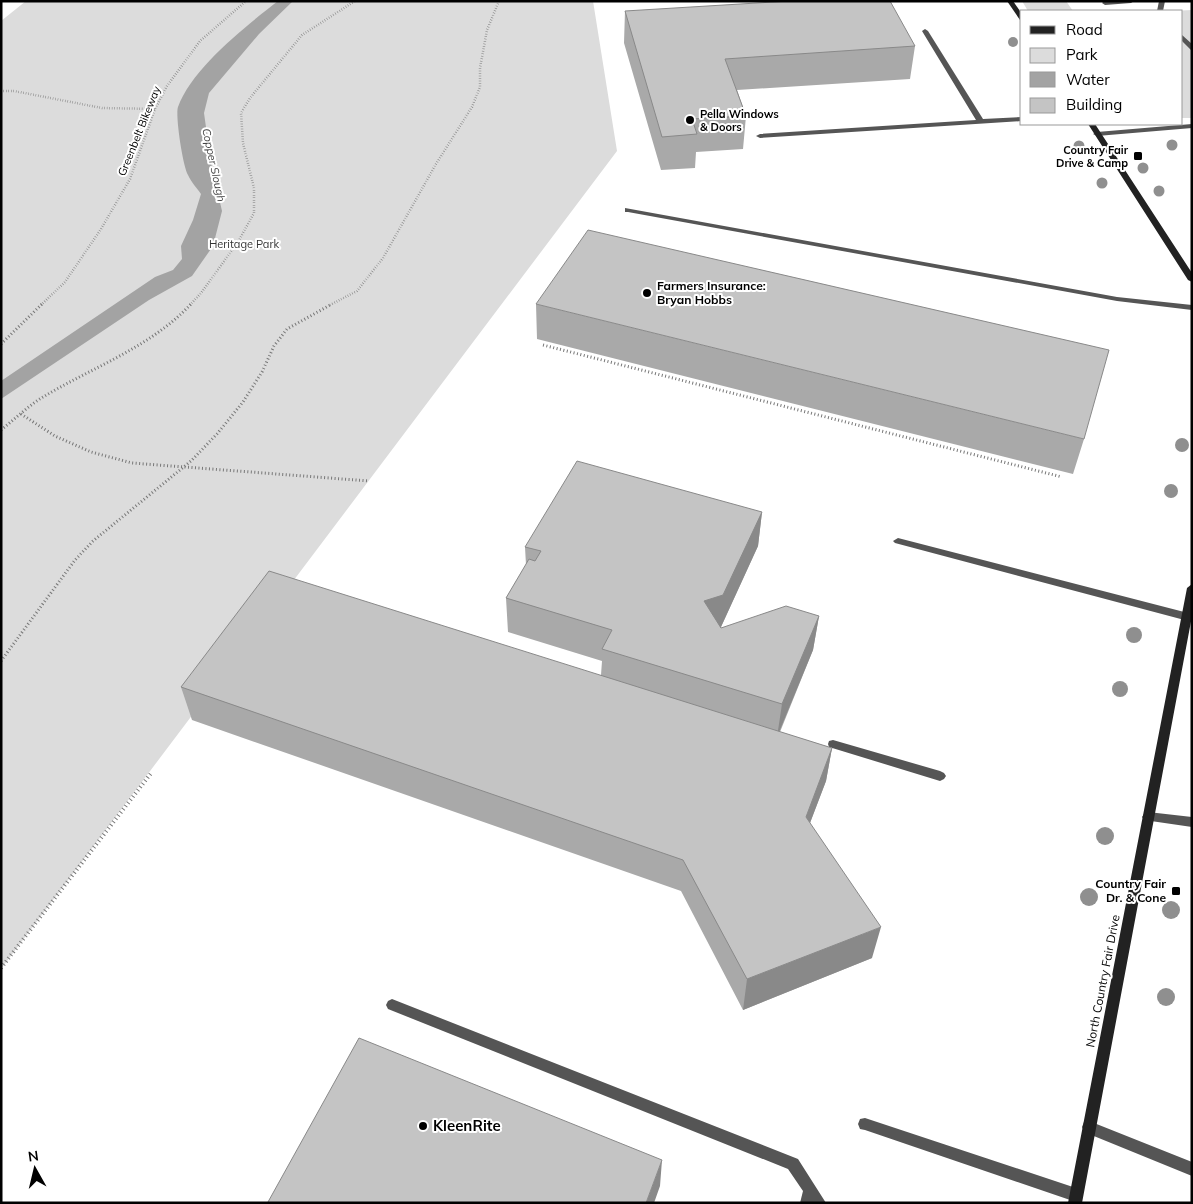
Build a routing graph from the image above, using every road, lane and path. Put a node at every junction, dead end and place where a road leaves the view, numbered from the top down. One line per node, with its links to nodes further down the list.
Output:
1 (246, 1): 12 (path, Greenbelt Bikeway)
2 (355, 1): 24 (path)
3 (499, 1): 26 (path)
4 (1010, 1): 7 (street)
5 (1132, 1): 6 (street)
6 (1104, 2)
7 (1020, 16)
8 (925, 31): 14 (street)
9 (1183, 38): 10 (street)
10 (1192, 50)
11 (1, 91): 12 (path)
12 (155, 109): 22 (path, Greenbelt Bikeway)
13 (1020, 119): 14 (street)
14 (980, 121): 18 (street)
15 (1092, 125): 17 (street)
16 (1192, 126): 17 (street)
17 (1097, 134): 20 (street)
18 (760, 136)
19 (628, 210): 21 (street)
20 (1192, 280)
21 (1192, 308)
22 (1, 344)
23 (543, 345): 27 (path)
24 (21, 414): 25 (path); 26 (path)
25 (1, 430)
26 (185, 466): 28 (path); 32 (path)
27 (1062, 477)
28 (369, 481)
29 (898, 541): 31 (street)
30 (1192, 588): 31 (street, North Country Fair Drive)
31 (1189, 618): 36 (street, North Country Fair Drive)
32 (1, 661)
33 (833, 744): 35 (street)
34 (152, 772): 38 (path)
35 (940, 776)
36 (1148, 817): 37 (street); 41 (street, North Country Fair Drive)
37 (1192, 822)
38 (1, 968)
39 (392, 1005): 43 (street)
40 (865, 1124): 44 (street)
41 (1089, 1127): 42 (street); 44 (street, North Country Fair Drive)
42 (1192, 1169)
43 (809, 1196): 45 (street)
44 (1075, 1199)
45 (819, 1203)

